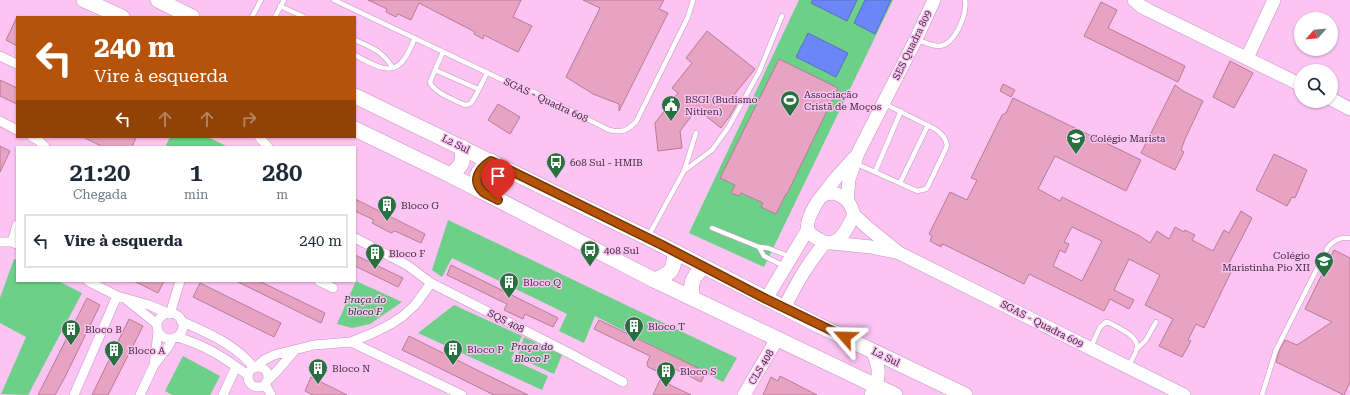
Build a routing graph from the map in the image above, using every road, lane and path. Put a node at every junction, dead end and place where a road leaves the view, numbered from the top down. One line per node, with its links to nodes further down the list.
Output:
1 (84, 0): 12 (main road)
2 (158, 0): 13 (main road)
3 (261, 0): 14 (lane)
4 (284, 0): 11 (lane)
5 (334, 0): 18 (lane, SGAS - Quadra 608)
6 (693, 0): 28 (lane, SGAS - Quadra 608)
7 (934, 0): 19 (street, SES Quadra 809)
8 (964, 0): 19 (lane)
9 (1134, 0): 24 (street)
10 (1274, 0): 24 (street)
11 (280, 6): 15 (lane); 16 (lane)
12 (120, 16)
13 (190, 16)
14 (253, 16)
15 (275, 16)
16 (302, 16)
17 (782, 16): 48 (lane)
18 (415, 38): 21 (lane, SGAS - Quadra 608); 26 (lane)
19 (916, 39): 32 (street, SES Quadra 809)
20 (356, 40): 26 (lane)
21 (443, 52): 27 (lane); 28 (lane, SGAS - Quadra 608)
22 (0, 56): 25 (street)
23 (356, 56): 26 (lane)
24 (1247, 58): 29 (street)
25 (16, 64)
26 (393, 68)
27 (435, 70): 30 (lane); 30 (lane)
28 (487, 73): 30 (lane)
29 (1294, 82)
30 (478, 89)
31 (356, 96): 45 (main road, L2 Sul)
32 (884, 103): 35 (lane); 46 (street, SES Quadra 809)
33 (1338, 103): 34 (street)
34 (1350, 109)
35 (901, 111): 37 (lane); 49 (lane)
36 (0, 121): 38 (street)
37 (928, 125): 51 (lane); 51 (lane)
38 (16, 129)
39 (356, 129): 50 (main road)
40 (696, 133): 48 (lane)
41 (34, 138): 43 (street)
42 (260, 138): 44 (street)
43 (44, 146)
44 (267, 146)
45 (462, 148): 47 (main road, L2 Sul); 50 (main road)
46 (855, 159): 49 (lane); 53 (street, SES Quadra 809); 54 (street, SES Quadra 809)
47 (491, 161): 52 (main road); 59 (main road, L2 Sul)
48 (684, 170): 59 (lane)
49 (875, 172): 51 (lane)
50 (450, 175): 52 (main road)
51 (900, 183)
52 (484, 192): 70 (main road)
53 (822, 196): 54 (street); 57 (street)
54 (847, 200): 55 (street)
55 (854, 215): 64 (street); 67 (street, SGAS - Quadra 609)
56 (712, 228): 65 (lane)
57 (808, 229): 64 (street); 68 (street)
58 (16, 231): 63 (street)
59 (648, 238): 66 (main road, L2 Sul)
60 (1350, 238): 110 (lane)
61 (356, 239): 74 (street, SQS 408)
62 (0, 242): 63 (street)
63 (14, 243)
64 (829, 243): 67 (street, SGAS - Quadra 609); 80 (street)
65 (758, 247): 68 (lane); 68 (lane)
66 (675, 252): 69 (main road, L2 Sul); 70 (main road)
67 (899, 253): 89 (street, SGAS - Quadra 609)
68 (788, 262): 79 (street)
69 (703, 266): 77 (main road); 79 (main road, L2 Sul)
70 (654, 280): 77 (main road)
71 (90, 282): 76 (street)
72 (180, 282): 81 (street)
73 (321, 282): 75 (street)
74 (431, 283): 88 (street); 98 (street, SQS 408)
75 (333, 288)
76 (117, 296): 78 (street); 101 (street)
77 (693, 298): 87 (main road)
78 (126, 299): 81 (street); 84 (street)
79 (766, 299): 80 (main road, L2 Sul)
80 (784, 308): 92 (main road, L2 Sul)
81 (170, 314): 82 (street); 84 (street)
82 (181, 321): 85 (street); 86 (street)
83 (1156, 322): 93 (lane)
84 (158, 328): 85 (street); 94 (street)
85 (175, 338): 90 (street); 94 (street)
86 (219, 339): 90 (street); 97 (street)
87 (778, 339): 100 (main road); 106 (street, CLS 408)
88 (351, 342): 91 (street); 105 (street)
89 (1090, 348): 93 (lane); 96 (street, SGAS - Quadra 609)
90 (212, 350): 95 (street)
91 (295, 350): 97 (street); 99 (street)
92 (872, 350): 100 (street); 108 (main road, L2 Sul)
93 (1136, 350): 96 (lane)
94 (154, 365): 102 (street)
95 (236, 367): 97 (street); 103 (street)
96 (1128, 367): 109 (street, SGAS - Quadra 609)
97 (252, 370): 99 (street); 99 (street)
98 (623, 382)
99 (262, 387): 104 (street)
100 (874, 390): 107 (main road)
101 (74, 395)
102 (140, 395)
103 (223, 395)
104 (271, 395)
105 (462, 395)
106 (744, 395)
107 (895, 395)
108 (966, 395)
109 (1184, 395)
110 (1262, 395)

